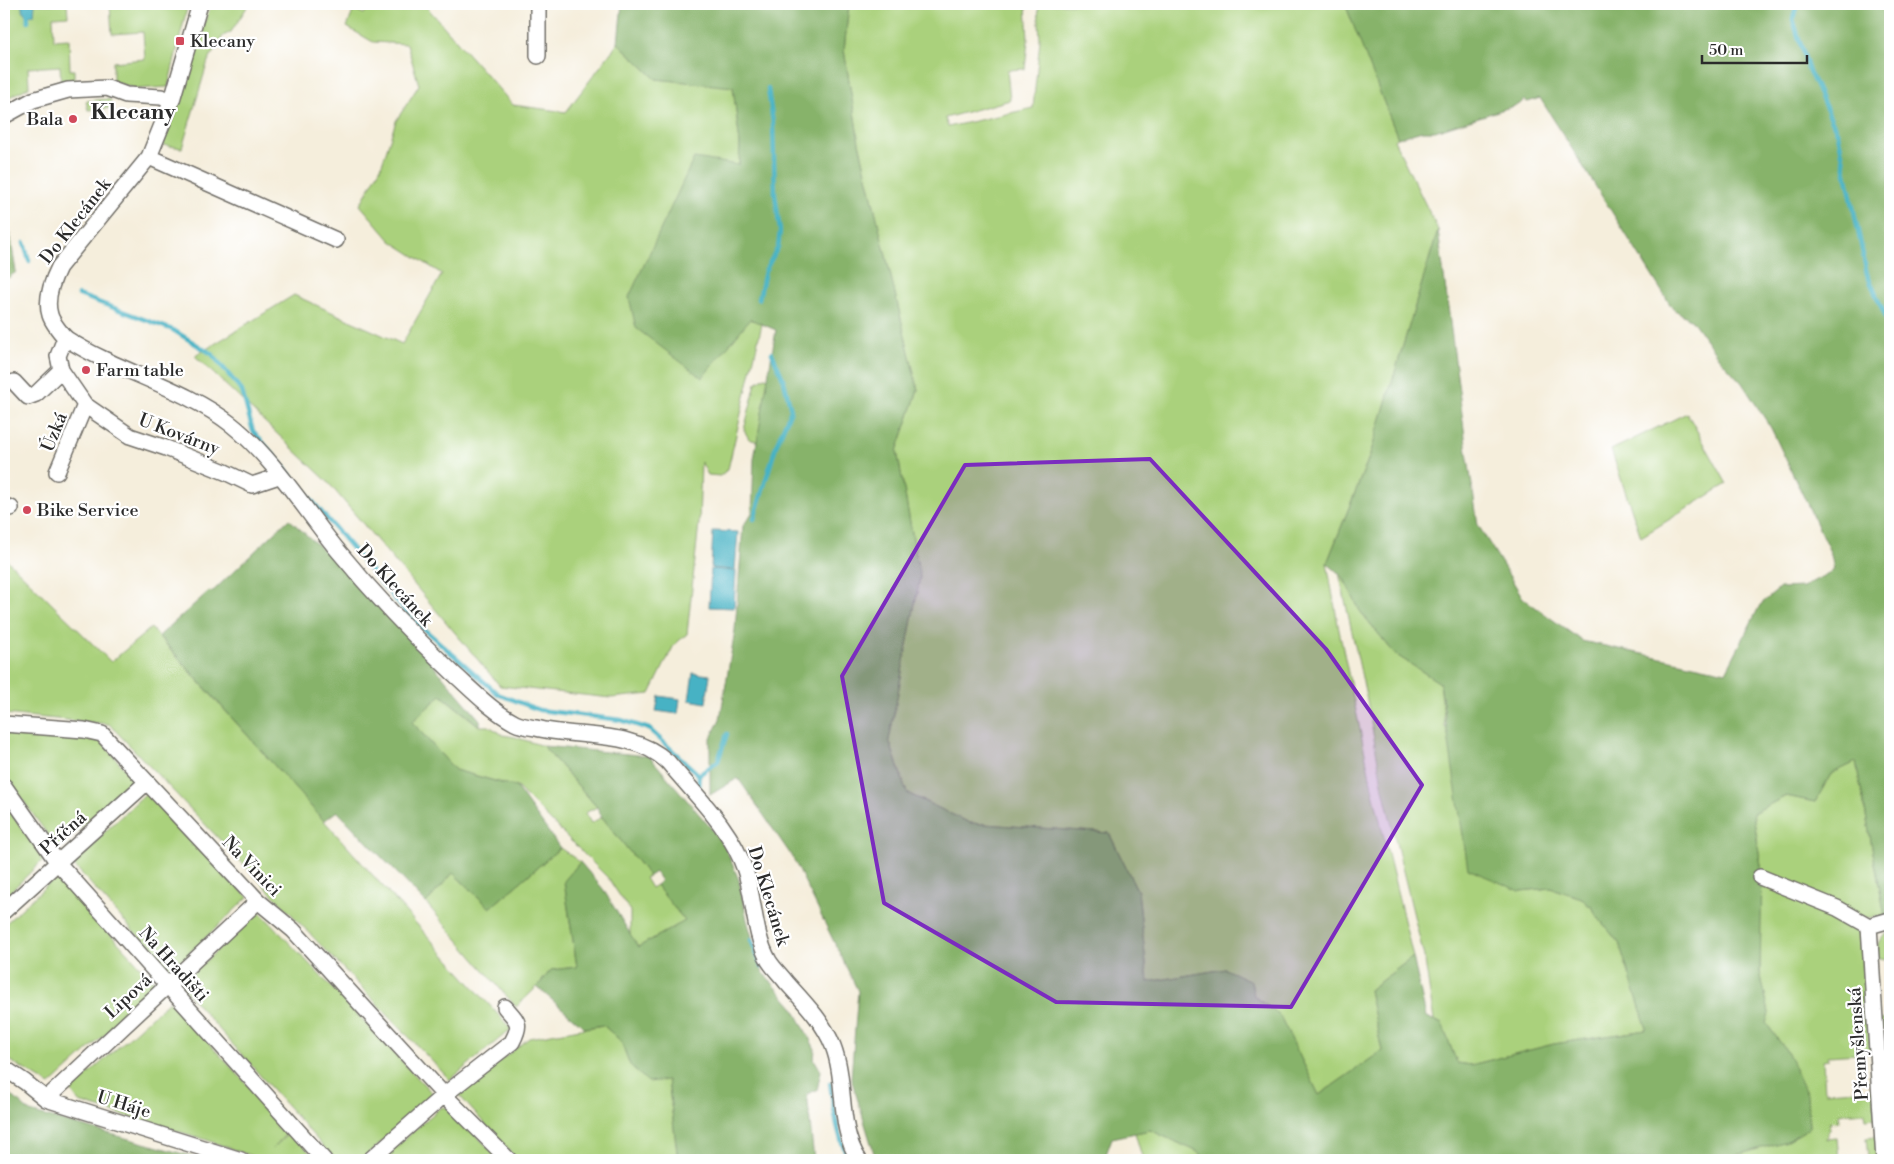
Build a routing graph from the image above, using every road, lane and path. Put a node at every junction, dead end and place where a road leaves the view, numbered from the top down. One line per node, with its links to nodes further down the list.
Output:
1 (200, 4): 4 (street, Do Klecánek)
2 (538, 4): 3 (street)
3 (538, 56)
4 (172, 100): 5 (street); 6 (street, Do Klecánek)
5 (4, 116)
6 (149, 157): 7 (street); 8 (street, Do Klecánek)
7 (336, 240)
8 (65, 338): 9 (street); 13 (street, Do Klecánek)
9 (60, 370): 10 (street); 11 (street, U Kovárny)
10 (14, 382)
11 (85, 405): 12 (street, Úzká); 13 (street, U Kovárny)
12 (57, 472)
13 (279, 476): 32 (street, Do Klecánek)
14 (4, 724): 15 (street, Na Vinici)
15 (147, 782): 17 (street, Příčná); 19 (street, Na Vinici)
16 (4, 786): 17 (street, Na Hradišti)
17 (58, 863): 20 (street, Příčná); 23 (street, Na Hradišti)
18 (1760, 877): 22 (street)
19 (258, 901): 23 (street, Lipová); 26 (street, Na Vinici)
20 (4, 911)
21 (1890, 920): 22 (street)
22 (1869, 926): 33 (street, Přemyšlenská)
23 (168, 985): 27 (street, Lipová); 29 (street, Na Hradišti)
24 (505, 1007): 26 (street)
25 (4, 1068): 27 (street, U Háje)
26 (444, 1095): 30 (street); 31 (street, Na Vinici)
27 (46, 1099): 28 (street, U Háje)
28 (240, 1160)
29 (324, 1160)
30 (370, 1160)
31 (509, 1160)
32 (859, 1160)
33 (1884, 1160)

